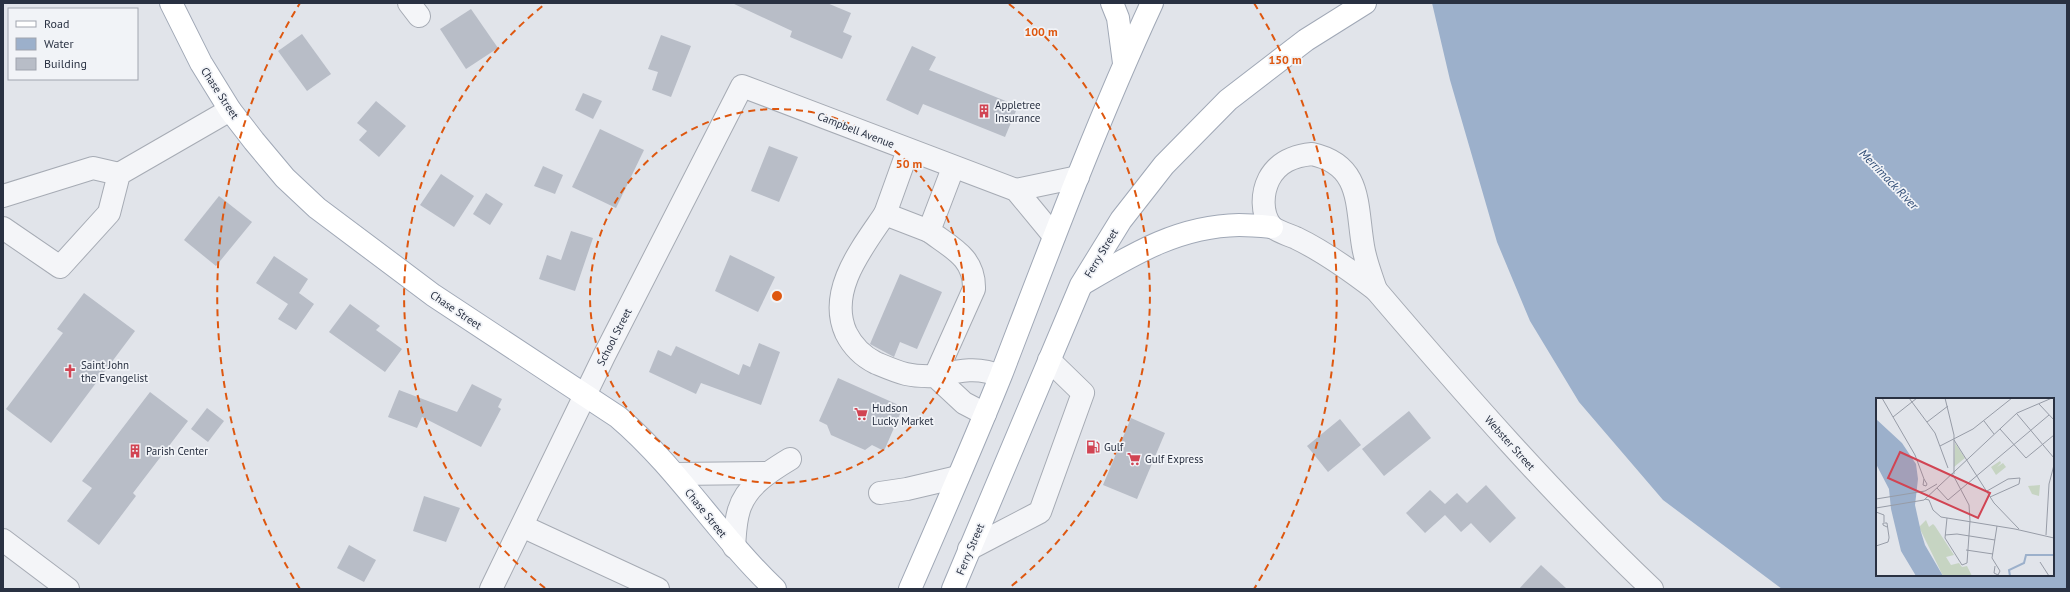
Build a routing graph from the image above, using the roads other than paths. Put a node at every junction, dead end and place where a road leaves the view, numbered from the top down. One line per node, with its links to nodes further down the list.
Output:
1 (1112, 3): 5 (main road)
2 (1152, 3): 5 (main road)
3 (170, 5): 7 (main road, Chase Street)
4 (1360, 6): 19 (main road, Ferry Street)
5 (1124, 63): 11 (main road)
6 (742, 86): 8 (street, Campbell Avenue); 24 (street, School Street)
7 (230, 110): 10 (street); 24 (main road, Chase Street)
8 (908, 150): 9 (street, Campbell Avenue); 14 (street)
9 (953, 168): 12 (street, Campbell Avenue); 17 (street)
10 (119, 174): 13 (street); 16 (street)
11 (1078, 177): 12 (street); 18 (main road)
12 (1016, 190): 18 (street)
13 (3, 196)
14 (885, 214): 17 (street); 22 (street)
15 (1272, 227): 19 (main road); 20 (street, Webster Street); 20 (street, Webster Street)
16 (3, 228)
17 (929, 231): 22 (street)
18 (1054, 236): 23 (main road)
19 (1081, 285): 21 (main road, Ferry Street)
20 (1376, 290): 41 (street, Webster Street)
21 (1049, 360): 34 (main road, Ferry Street); 34 (street)
22 (935, 376): 23 (street); 25 (street)
23 (1000, 376): 25 (main road)
24 (585, 396): 28 (main road, Chase Street); 31 (street, School Street)
25 (984, 414): 29 (main road)
26 (790, 459): 27 (street)
27 (767, 473): 28 (street); 33 (street)
28 (675, 474): 33 (main road, Chase Street)
29 (958, 477): 30 (street); 39 (main road)
30 (880, 493)
31 (522, 526): 36 (street, School Street); 37 (street)
32 (3, 540): 35 (street)
33 (734, 547): 38 (main road, Chase Street)
34 (970, 549): 40 (main road, Ferry Street)
35 (68, 589)
36 (491, 589)
37 (658, 589)
38 (775, 589)
39 (910, 589)
40 (953, 589)
41 (1652, 589)

